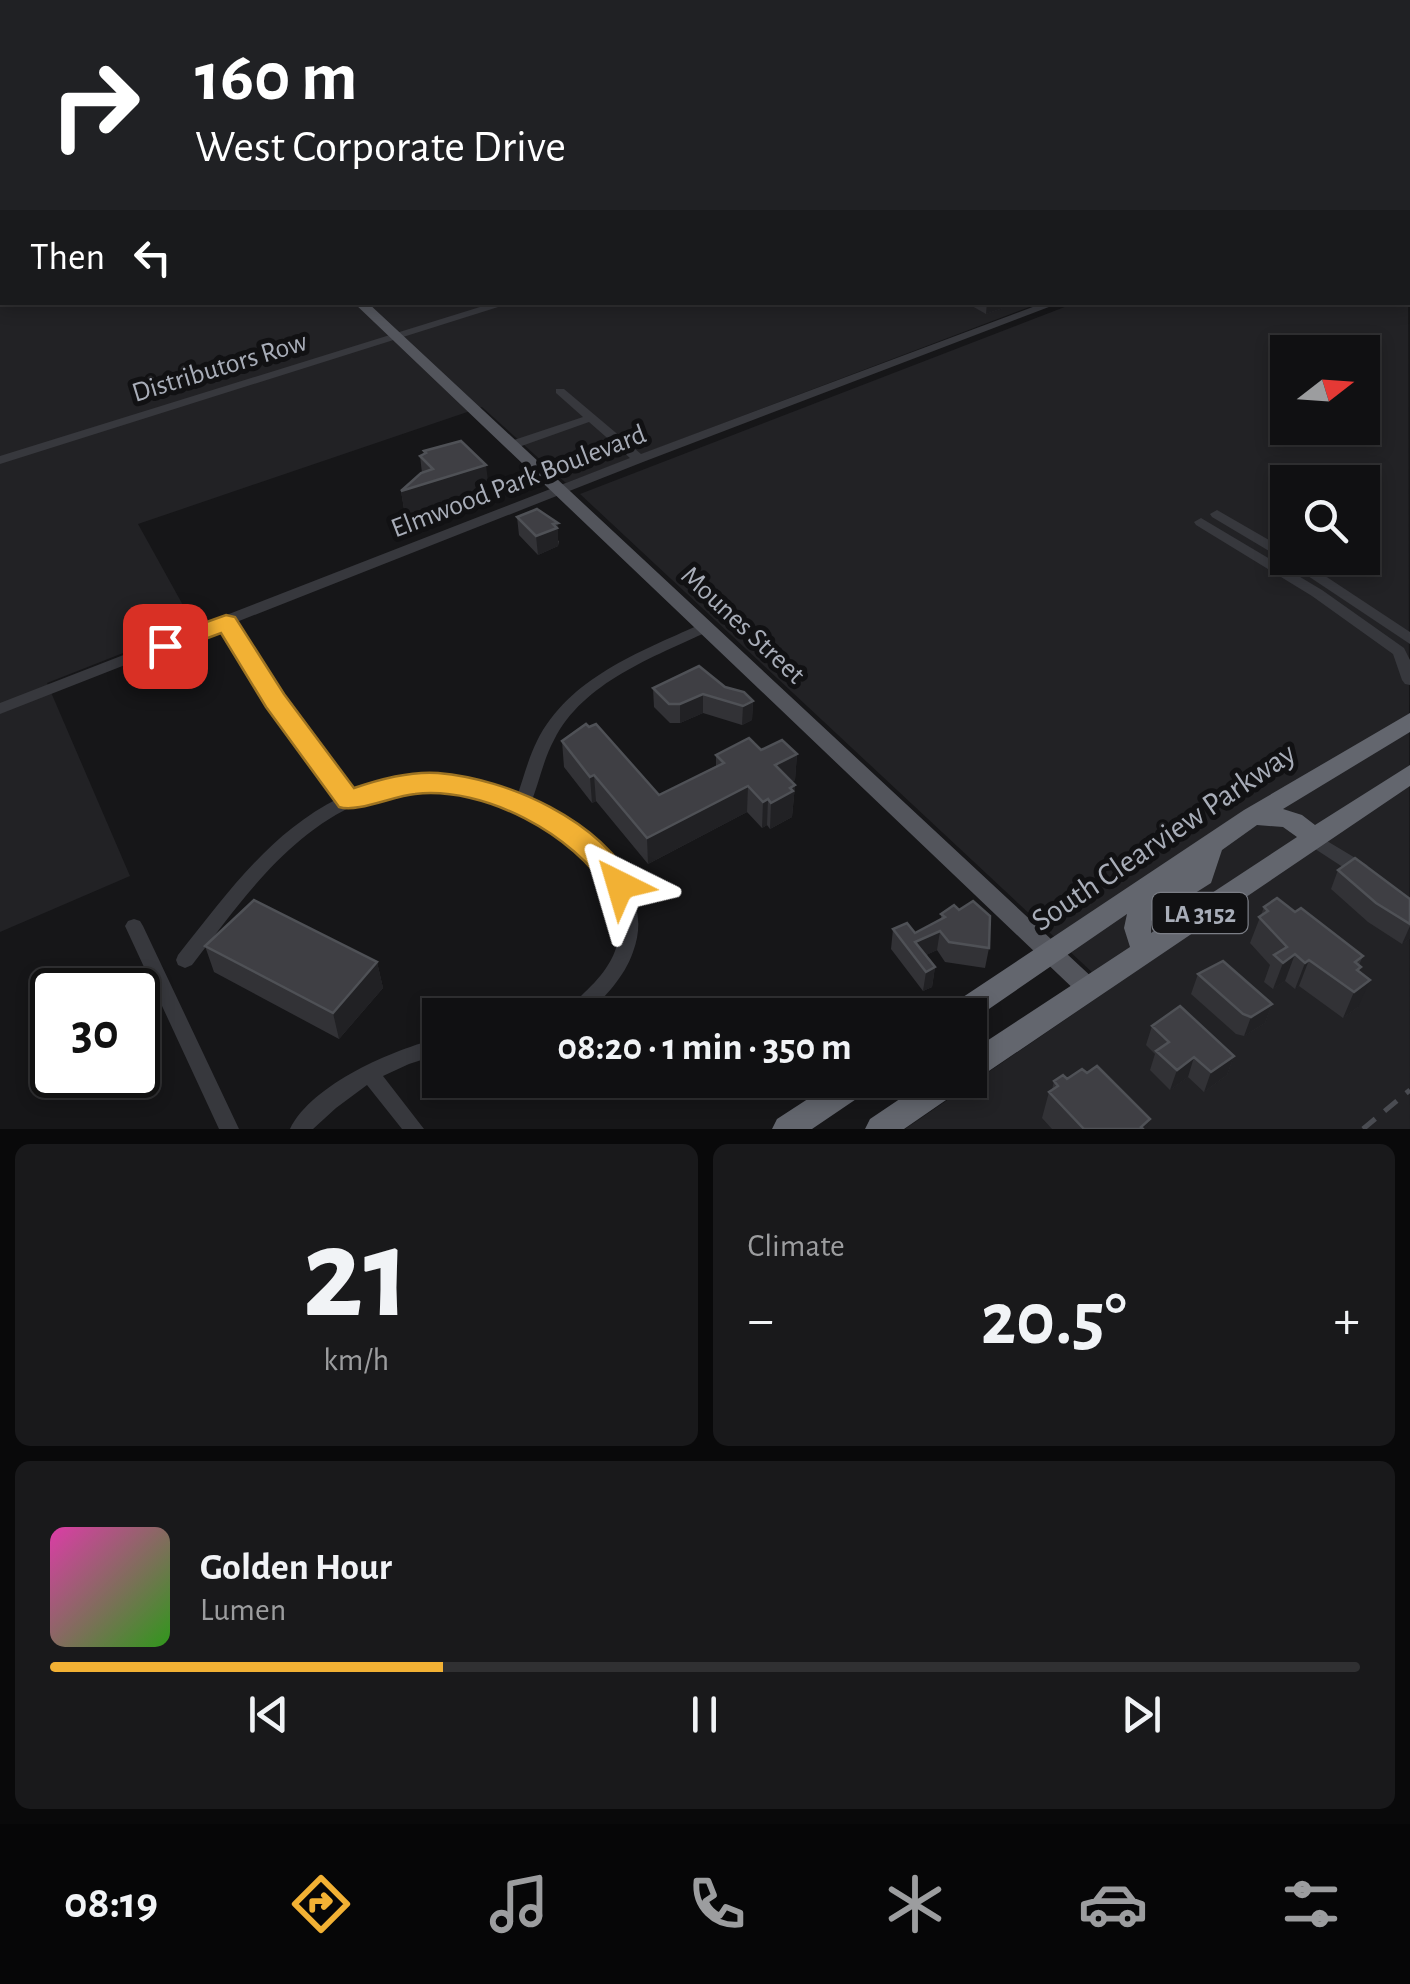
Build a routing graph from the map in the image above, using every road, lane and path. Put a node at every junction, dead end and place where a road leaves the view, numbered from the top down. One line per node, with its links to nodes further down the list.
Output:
1 (362, 305): 4 (main road, Mounes Street)
2 (500, 305): 4 (street, Distributors Row)
3 (1049, 305): 8 (street, Elmwood Park Boulevard)
4 (396, 338): 7 (main road, Mounes Street); 9 (street, Distributors Row)
5 (560, 390): 6 (street)
6 (590, 418): 7 (street); 8 (street)
7 (512, 445): 10 (main road, Mounes Street)
8 (639, 459): 10 (street, Elmwood Park Boulevard)
9 (0, 460)
10 (560, 490): 15 (street, Elmwood Park Boulevard); 16 (main road, Mounes Street)
11 (1217, 514): 13 (street)
12 (1201, 522): 17 (street)
13 (1270, 546)
14 (1311, 575): 17 (street)
15 (226, 622): 19 (street, Elmwood Park Boulevard); 22 (street)
16 (704, 628): 23 (street); 30 (main road, Mounes Street)
17 (1406, 650): 18 (street)
18 (1410, 680)
19 (0, 709)
20 (1410, 720): 24 (highway, South Clearview Parkway / LA 3152)
21 (1410, 774): 25 (highway, LA 3152)
22 (348, 800): 23 (street); 31 (street)
23 (522, 805): 33 (street)
24 (1253, 816): 25 (highway); 26 (highway, South Clearview Parkway / LA 3152)
25 (1312, 838): 27 (street); 29 (highway, LA 3152)
26 (1211, 844): 29 (highway); 30 (highway, South Clearview Parkway / LA 3152)
27 (1370, 877)
28 (134, 926): 40 (street)
29 (1145, 950): 32 (highway, LA 3152)
30 (1051, 953): 32 (main road, Mounes Street); 34 (highway, South Clearview Parkway / LA 3152)
31 (185, 960)
32 (1088, 988): 36 (highway, LA 3152)
33 (590, 998)
34 (984, 998)
35 (422, 1049): 37 (street)
36 (987, 1056)
37 (371, 1076): 41 (street); 42 (street)
38 (834, 1098): 43 (highway)
39 (926, 1098): 44 (highway)
40 (230, 1129)
41 (300, 1129)
42 (414, 1129)
43 (787, 1129)
44 (880, 1129)

